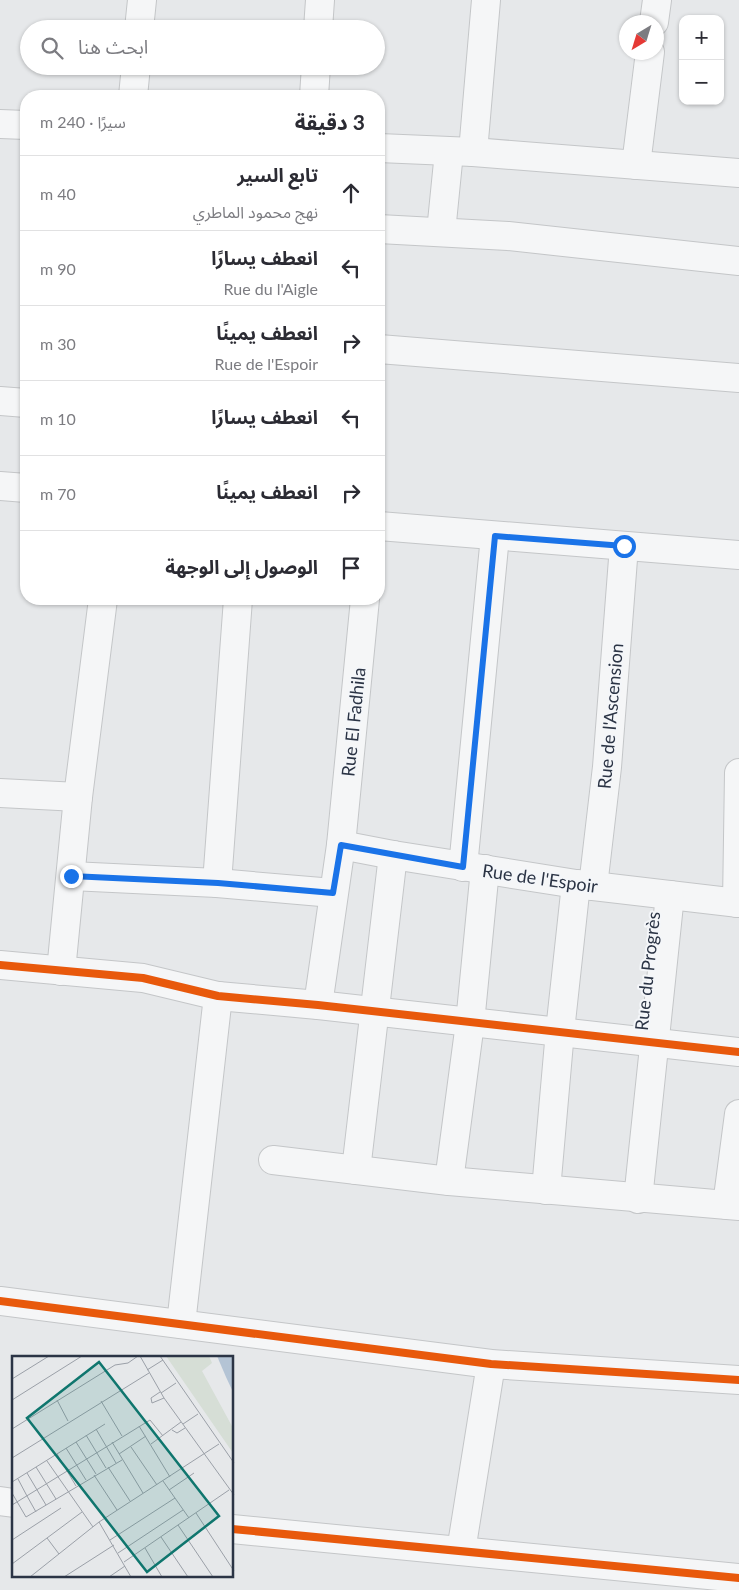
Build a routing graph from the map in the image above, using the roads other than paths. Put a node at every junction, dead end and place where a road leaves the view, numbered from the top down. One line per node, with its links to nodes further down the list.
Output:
1 (142, 0): 6 (street)
2 (320, 0): 7 (street)
3 (486, 0): 16 (street)
4 (657, 0): 5 (street)
5 (655, 15)
6 (140, 20)
7 (319, 20)
8 (649, 60): 17 (street)
9 (135, 75): 11 (street)
10 (315, 75): 12 (street)
11 (134, 90)
12 (314, 90)
13 (0, 124): 14 (street)
14 (20, 125)
15 (385, 148): 16 (street)
16 (461, 152): 17 (street); 20 (street)
17 (636, 166): 18 (street)
18 (739, 173)
19 (385, 229): 20 (street)
20 (441, 232): 21 (street)
21 (739, 261)
22 (385, 348): 23 (street)
23 (739, 378)
24 (0, 401): 25 (street)
25 (20, 403)
26 (0, 486): 27 (street)
27 (20, 488)
28 (385, 527): 29 (street)
29 (495, 536): 30 (street); 40 (street)
30 (624, 546): 31 (street); 43 (street, Rue de l'Ascension)
31 (739, 555)
32 (102, 605): 37 (street)
33 (238, 605): 42 (street)
34 (364, 605): 38 (street, Rue El Fadhila)
35 (739, 773): 46 (street)
36 (0, 793): 37 (street)
37 (78, 797): 41 (street)
38 (341, 845): 39 (street, Rue de l'Espoir); 44 (street, Rue El Fadhila)
39 (393, 856): 40 (street, Rue de l'Espoir); 51 (street)
40 (474, 868): 43 (street, Rue de l'Espoir); 52 (street)
41 (71, 876): 42 (street); 48 (street)
42 (218, 883): 44 (street)
43 (584, 885): 45 (street, Rue de l'Espoir); 53 (street, Rue de l'Ascension)
44 (333, 893): 50 (street, Rue El Fadhila)
45 (670, 895): 46 (street, Rue de l'Espoir); 54 (street, Rue du Progrès)
46 (738, 903)
47 (0, 965): 48 (street)
48 (61, 971): 49 (street)
49 (218, 996): 50 (street); 64 (street)
50 (318, 1005): 51 (street)
51 (374, 1012): 52 (street); 58 (street)
52 (470, 1022): 53 (street); 59 (street)
53 (560, 1031): 54 (street); 60 (street, Rue de l'Ascension)
54 (655, 1042): 55 (street); 61 (street, Rue du Progrès)
55 (739, 1052)
56 (739, 1114): 62 (street)
57 (273, 1160): 58 (street)
58 (356, 1170): 59 (street)
59 (449, 1181): 60 (street)
60 (546, 1190): 61 (street)
61 (638, 1198): 62 (street)
62 (733, 1206)
63 (0, 1302): 64 (street)
64 (181, 1324): 65 (street)
65 (491, 1364): 66 (street); 68 (street)
66 (739, 1380)
67 (234, 1529): 68 (street)
68 (462, 1551): 69 (street)
69 (739, 1578)

